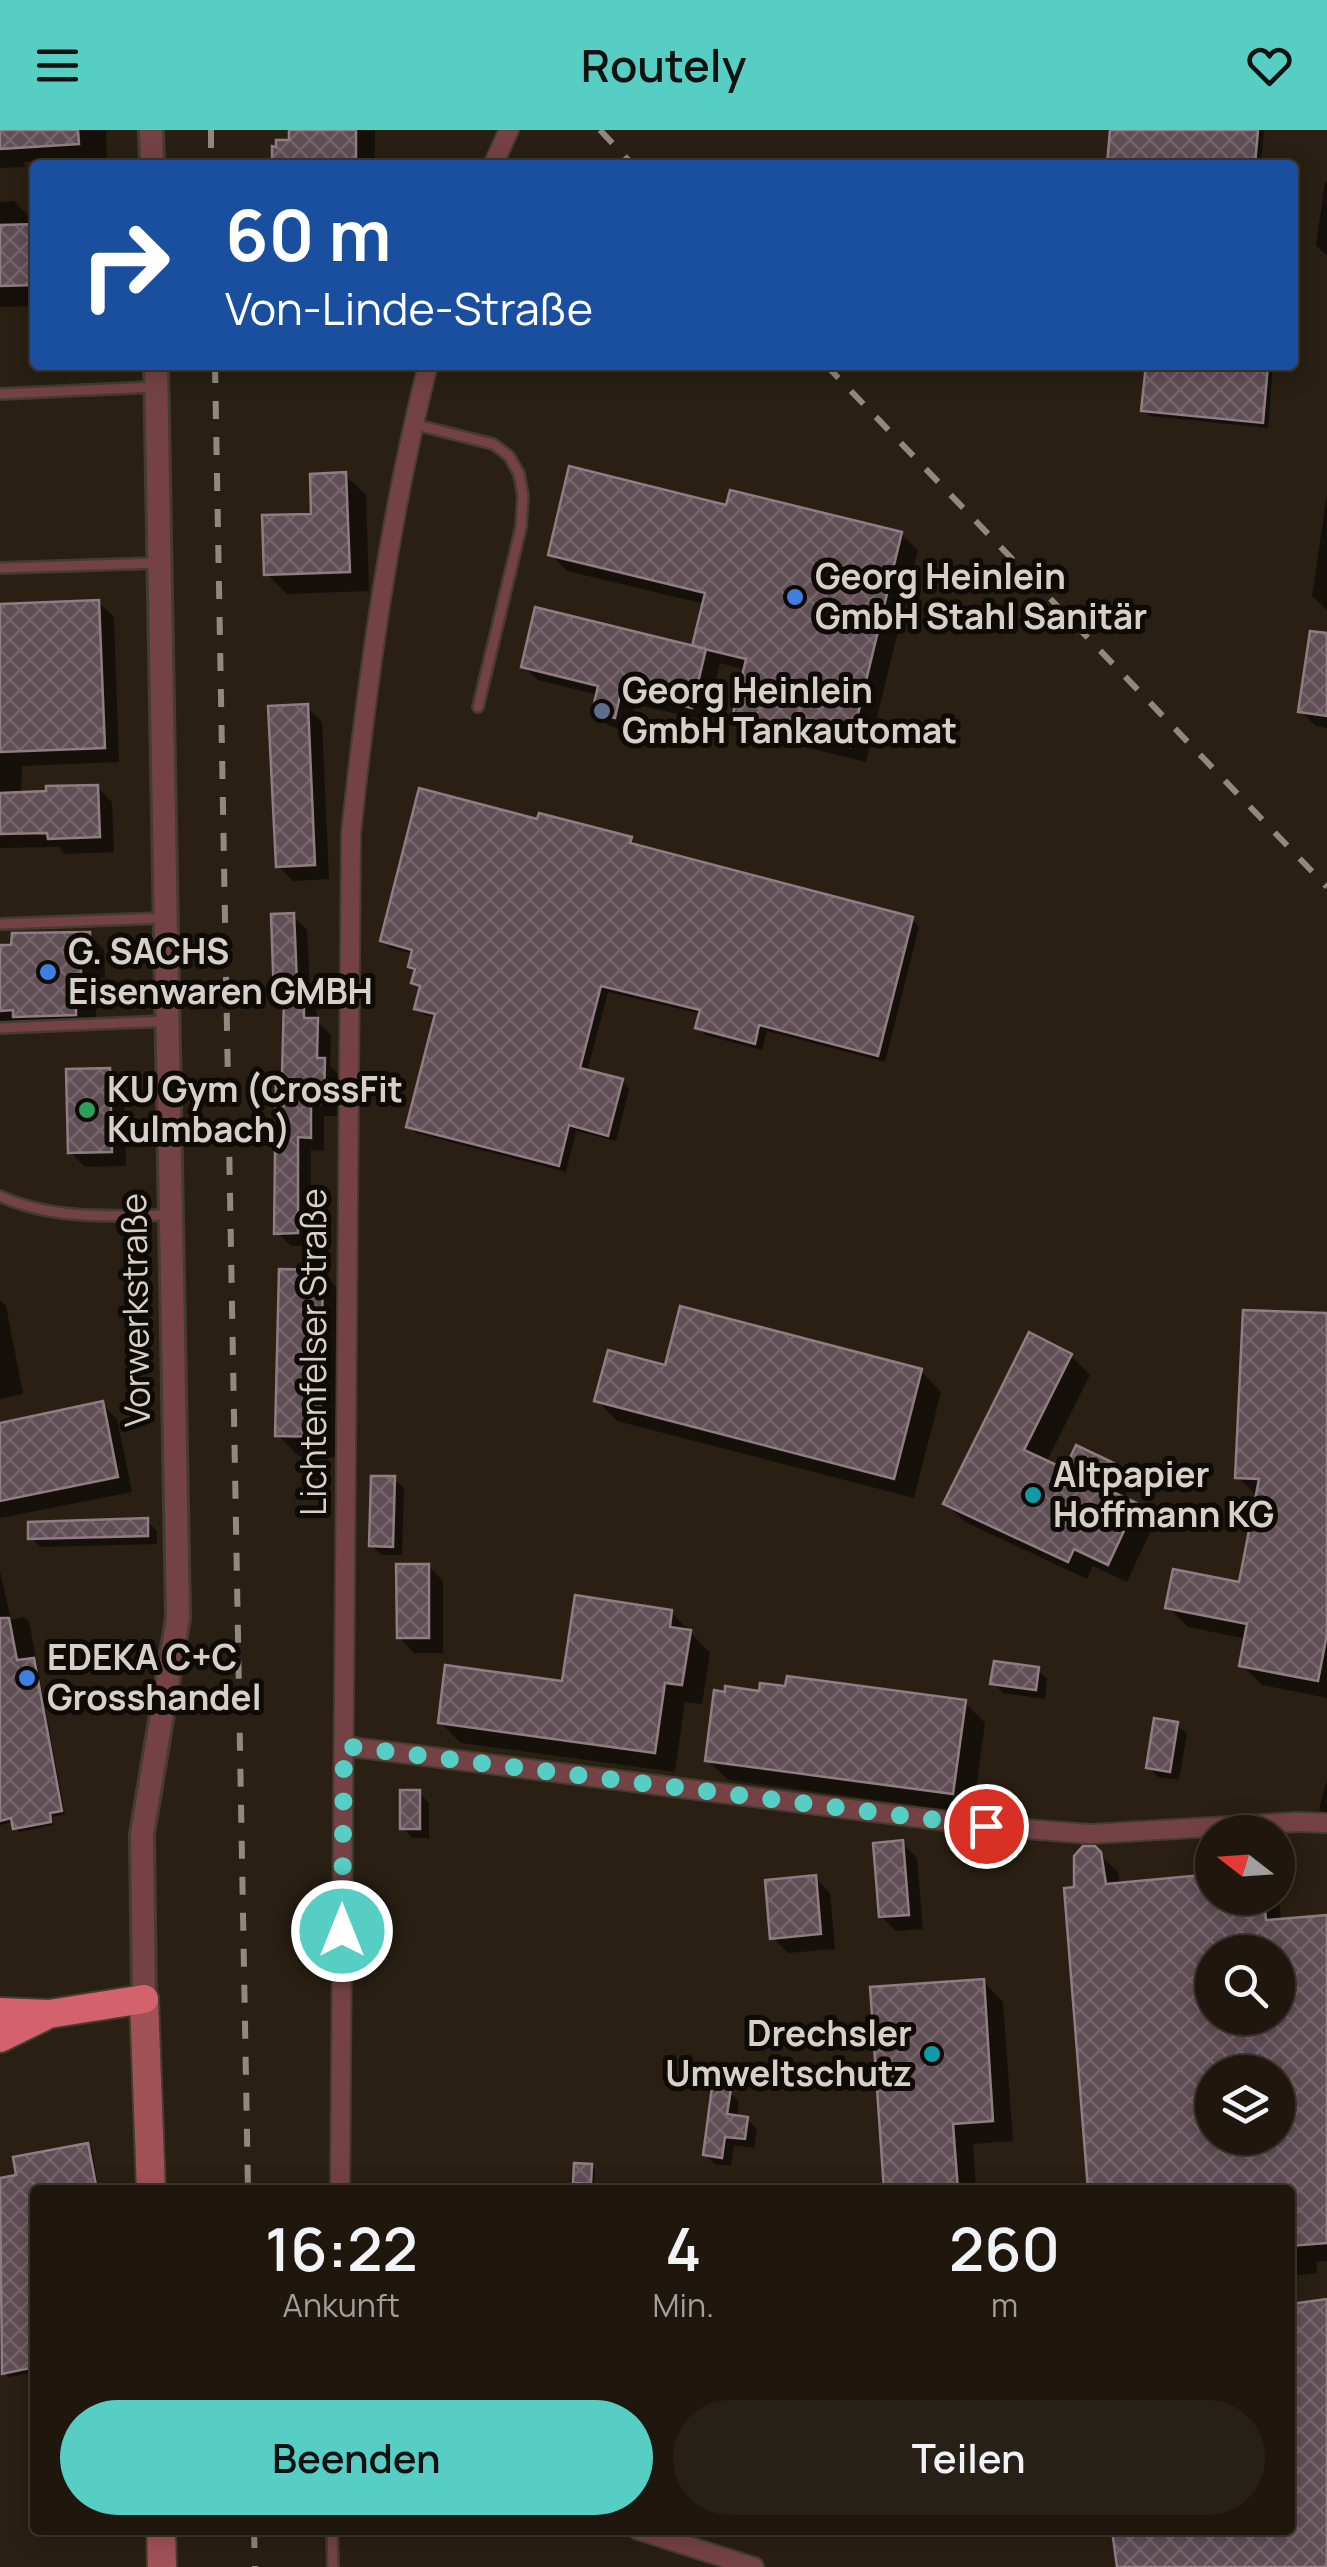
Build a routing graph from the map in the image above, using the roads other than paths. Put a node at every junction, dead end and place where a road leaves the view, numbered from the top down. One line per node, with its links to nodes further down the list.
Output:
1 (151, 130): 3 (street)
2 (509, 130): 4 (street)
3 (152, 160)
4 (495, 160)
5 (427, 370): 8 (street, Lichtenfelser Straße)
6 (156, 376): 7 (lane); 9 (street, Vorwerkstraße)
7 (0, 394)
8 (414, 424): 11 (lane); 18 (street, Lichtenfelser Straße)
9 (159, 563): 10 (lane); 12 (street, Vorwerkstraße)
10 (0, 568)
11 (478, 708)
12 (166, 918): 13 (lane); 14 (street, Vorwerkstraße)
13 (0, 924)
14 (168, 1022): 15 (lane); 17 (street, Vorwerkstraße)
15 (0, 1028)
16 (0, 1196): 17 (lane)
17 (172, 1215): 20 (street, Vorwerkstraße)
18 (344, 1746): 19 (street); 25 (street, Lichtenfelser Straße)
19 (1327, 1824)
20 (144, 1999): 22 (highway); 24 (main road, Vorwerkstraße)
21 (0, 2012): 22 (highway)
22 (48, 2014): 23 (highway)
23 (0, 2038)
24 (151, 2185)
25 (340, 2185)
26 (161, 2535): 29 (main road)
27 (332, 2535): 30 (lane)
28 (654, 2535): 31 (street)
29 (162, 2567)
30 (333, 2567)
31 (754, 2567)

